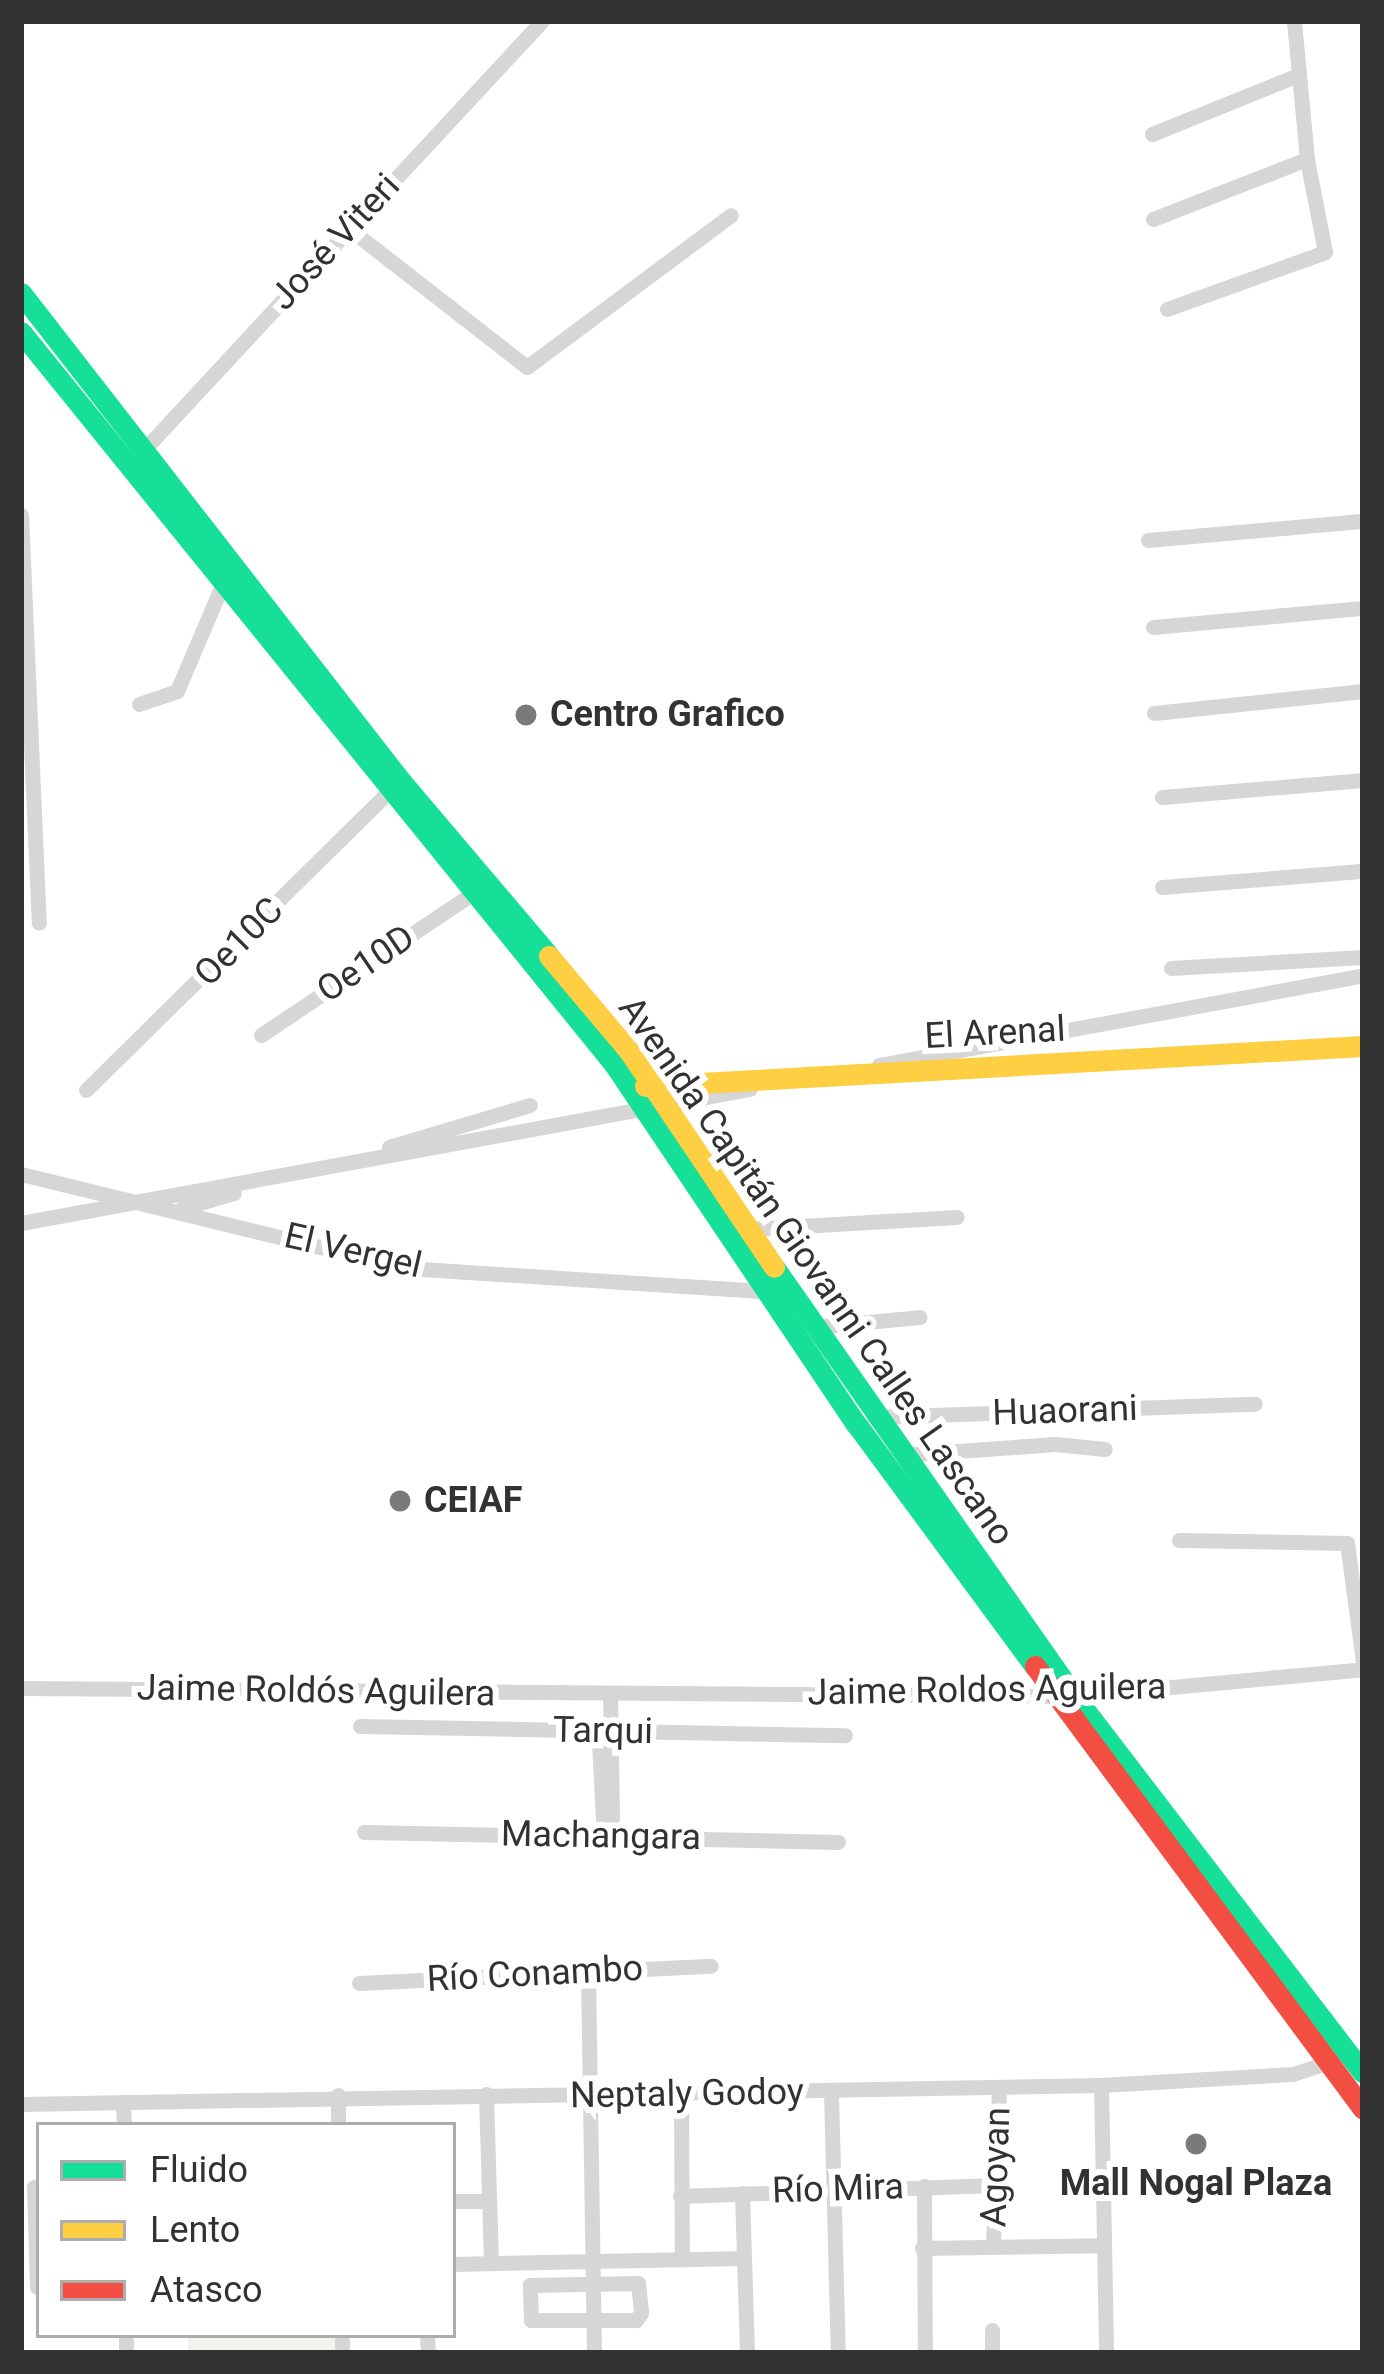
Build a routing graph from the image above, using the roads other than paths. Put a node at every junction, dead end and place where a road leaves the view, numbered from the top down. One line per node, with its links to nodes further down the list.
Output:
1 (542, 21): 8 (street, José Viteri)
2 (1294, 21): 3 (street)
3 (1298, 76): 4 (street); 5 (street)
4 (1152, 134)
5 (1306, 159): 7 (street); 10 (street)
6 (731, 215): 8 (street)
7 (1153, 219)
8 (347, 227): 12 (street, José Viteri)
9 (22, 295): 12 (main road, Avenida Capitán Giovanni Calles Lascano)
10 (1167, 309)
11 (21, 332): 12 (main road, Avenida Capitán Giovanni Calles Lascano)
12 (137, 456): 17 (main road, Avenida Capitán Giovanni Calles Lascano); 36 (main road, Avenida Capitán Giovanni Calles Lascano)
13 (21, 515): 16 (street)
14 (1363, 520): 15 (street)
15 (1148, 540)
16 (22, 560): 23 (street)
17 (223, 583): 21 (street); 25 (main road, Avenida Capitán Giovanni Calles Lascano)
18 (1363, 608): 19 (street)
19 (1153, 627)
20 (1363, 692): 22 (street)
21 (139, 704)
22 (1154, 713)
23 (24, 738): 30 (street)
24 (1363, 780): 26 (street)
25 (388, 792): 29 (main road, Avenida Capitán Giovanni Calles Lascano); 38 (street, Oe10C)
26 (1162, 797)
27 (1363, 872): 28 (street)
28 (1162, 887)
29 (472, 894): 34 (street, Oe10D); 37 (main road, Avenida Capitán Giovanni Calles Lascano)
30 (39, 922)
31 (1363, 957): 32 (street)
32 (1171, 968)
33 (1363, 975): 43 (street)
34 (261, 1035)
35 (1363, 1046): 36 (main road, El Arenal)
36 (654, 1085): 37 (main road, El Arenal); 44 (main road, Avenida Capitán Giovanni Calles Lascano)
37 (631, 1088): 45 (main road, Avenida Capitán Giovanni Calles Lascano)
38 (86, 1090)
39 (530, 1105): 41 (street)
40 (21, 1174): 41 (street, El Vergel)
41 (179, 1209): 45 (street, El Vergel)
42 (957, 1217): 44 (street)
43 (21, 1223)
44 (747, 1229): 47 (main road, Avenida Capitán Giovanni Calles Lascano)
45 (764, 1291): 56 (main road, Avenida Capitán Giovanni Calles Lascano)
46 (920, 1317): 47 (street)
47 (813, 1327): 49 (main road, Avenida Capitán Giovanni Calles Lascano)
48 (1256, 1404): 49 (street, Huaorani)
49 (874, 1417): 51 (main road, Avenida Capitán Giovanni Calles Lascano)
50 (1105, 1449): 51 (street)
51 (902, 1455): 56 (main road, Avenida Capitán Giovanni Calles Lascano)
52 (1178, 1540): 53 (street)
53 (1363, 1665): 56 (street, Jaime Roldos Aguilera)
54 (21, 1688): 55 (street, Jaime Roldós Aguilera)
55 (610, 1694): 56 (street, Jaime Roldos Aguilera); 58 (street)
56 (1065, 1696): 66 (main road, Avenida Capitán Giovanni Calles Lascano)
57 (360, 1726): 58 (street, Tarqui)
58 (608, 1731): 59 (street, Tarqui); 61 (street)
59 (845, 1735)
60 (364, 1832): 61 (street, Machangara)
61 (604, 1836): 62 (street, Machangara)
62 (838, 1842)
63 (710, 1966): 64 (street, Río Conambo)
64 (588, 1972): 65 (street, Río Conambo); 73 (street)
65 (359, 1983)
66 (1347, 2063): 67 (street, Neptaly Godoy); 76 (main road, Avenida Capitán Giovanni Calles Lascano)
67 (1101, 2085): 68 (street, Neptaly Godoy); 88 (street)
68 (999, 2087): 69 (street, Neptaly Godoy); 80 (street, Agoyan)
69 (831, 2093): 71 (street, Neptaly Godoy); 82 (street)
70 (486, 2094): 72 (street, Neptaly Godoy); 73 (street, Neptaly Godoy); 86 (street)
71 (681, 2094): 73 (street, Neptaly Godoy); 84 (street)
72 (338, 2095): 74 (street, Neptaly Godoy); 78 (street)
73 (590, 2096): 92 (street)
74 (123, 2102): 75 (street, Neptaly Godoy); 77 (street)
75 (21, 2104)
76 (1363, 2109)
77 (124, 2122)
78 (338, 2122)
79 (924, 2186): 80 (street, Río Mira); 82 (street, Río Mira); 89 (street)
80 (995, 2186): 87 (street, Agoyan)
81 (34, 2187): 96 (street)
82 (833, 2188): 83 (street, Río Mira); 101 (street)
83 (742, 2193): 84 (street, Río Mira); 90 (street)
84 (680, 2196): 91 (street)
85 (456, 2200): 86 (street)
86 (489, 2200): 93 (street)
87 (992, 2246): 88 (street); 89 (street)
88 (1104, 2246): 104 (street)
89 (922, 2248): 102 (street)
90 (744, 2258): 91 (street); 100 (street)
91 (682, 2259): 92 (street)
92 (592, 2260): 93 (street); 95 (street)
93 (491, 2263): 94 (street)
94 (456, 2264)
95 (593, 2283): 97 (street); 97 (street); 97 (street)
96 (32, 2287)
97 (593, 2321): 99 (street)
98 (992, 2330): 103 (street)
99 (594, 2353)
100 (747, 2353)
101 (838, 2353)
102 (925, 2353)
103 (992, 2353)
104 (1106, 2353)

